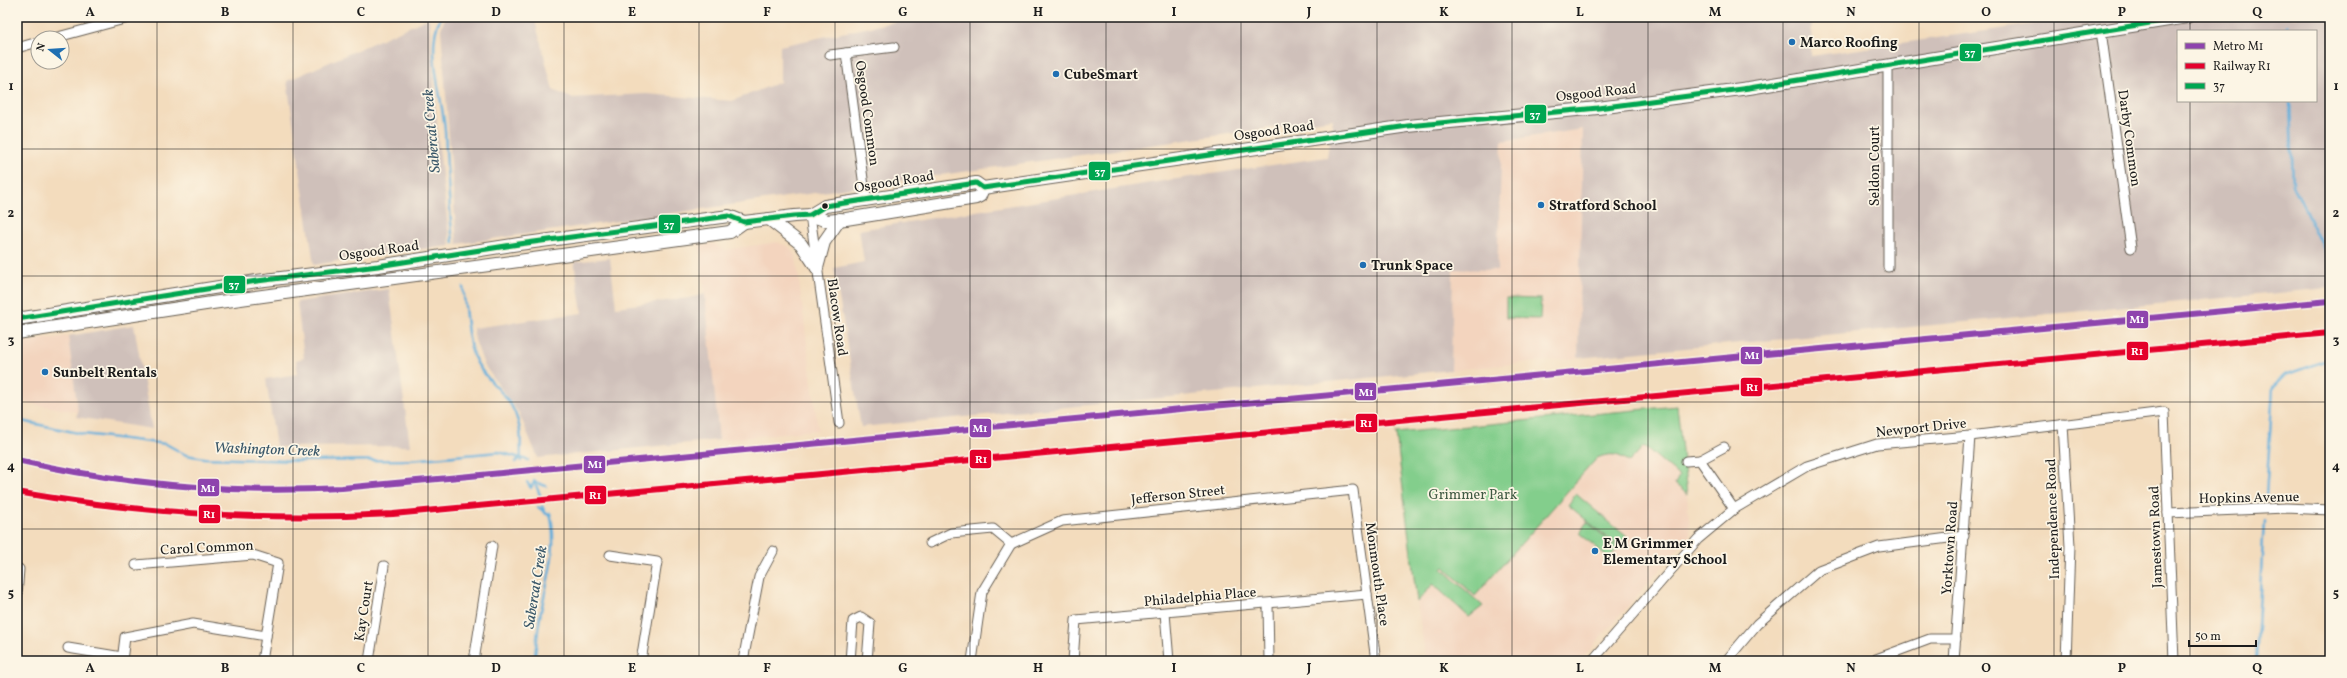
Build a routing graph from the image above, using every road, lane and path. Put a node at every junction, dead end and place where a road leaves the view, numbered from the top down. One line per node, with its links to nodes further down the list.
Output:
1 (132, 17): 4 (street)
2 (2188, 17): 3 (main road, Osgood Road)
3 (2101, 31): 10 (main road, Osgood Road); 18 (street, Darby Common)
4 (70, 34)
5 (30, 44): 7 (street)
6 (894, 47): 8 (street, Osgood Common)
7 (17, 48)
8 (846, 53): 9 (street, Osgood Common); 12 (street, Osgood Common)
9 (830, 55)
10 (1888, 65): 11 (main road, Osgood Road); 22 (street, Seldon Court)
11 (983, 188): 12 (main road, Osgood Road); 15 (main road, Osgood Road)
12 (866, 201): 13 (main road, Osgood Road)
13 (810, 215): 14 (main road, Osgood Road); 15 (main road, Osgood Road); 24 (street, Blacow Road)
14 (768, 219): 16 (main road, Osgood Road); 24 (main road)
15 (840, 219): 24 (main road)
16 (744, 222): 17 (main road, Osgood Road); 19 (main road, Osgood Road)
17 (635, 229): 19 (main road); 20 (main road, Osgood Road)
18 (2131, 248)
19 (591, 249): 23 (main road, Osgood Road)
20 (454, 254): 21 (main road, Osgood Road); 23 (main road)
21 (386, 265): 25 (main road); 26 (main road, Osgood Road)
22 (1888, 267)
23 (456, 268): 25 (main road, Osgood Road)
24 (817, 268): 29 (street, Blacow Road)
25 (384, 278): 27 (main road, Osgood Road)
26 (17, 319)
27 (17, 334)
28 (2164, 412): 30 (street, Newport Drive); 38 (street, Jamestown Road)
29 (839, 423)
30 (2063, 424): 31 (street, Newport Drive); 72 (street, Independence Road)
31 (1970, 436): 36 (street, Newport Drive); 39 (street, Yorktown Road)
32 (1724, 447): 33 (street)
33 (1700, 460): 34 (street); 36 (street)
34 (1686, 461)
35 (1353, 490): 41 (street, Jefferson Street); 48 (street, Monmouth Place)
36 (1734, 509): 68 (street, Newport Drive)
37 (2330, 510): 38 (street, Hopkins Avenue)
38 (2168, 513): 73 (street, Jamestown Road)
39 (1964, 536): 53 (street, Yorktown Road); 69 (street)
40 (930, 543): 41 (street)
41 (1011, 544): 63 (street)
42 (492, 546): 58 (street)
43 (773, 551): 60 (street)
44 (610, 555): 59 (street)
45 (136, 565): 52 (street, Carol Common)
46 (384, 566): 57 (street, Kay Court)
47 (19, 569): 49 (street)
48 (1366, 594): 50 (street, Philadelphia Place); 67 (street, Monmouth Place)
49 (17, 596)
50 (1268, 604): 51 (street, Philadelphia Place); 66 (street)
51 (1165, 613): 64 (street, Philadelphia Place); 65 (street)
52 (266, 636): 55 (street); 56 (street)
53 (1956, 639): 70 (street); 71 (street, Yorktown Road)
54 (68, 648): 55 (street)
55 (122, 659)
56 (262, 661)
57 (369, 661)
58 (474, 661)
59 (641, 661)
60 (744, 661)
61 (850, 661): 62 (street)
62 (867, 661)
63 (972, 661)
64 (1073, 661)
65 (1169, 661)
66 (1270, 661)
67 (1376, 661)
68 (1592, 661)
69 (1726, 661)
70 (1871, 661)
71 (1954, 661)
72 (2066, 661)
73 (2174, 661)

